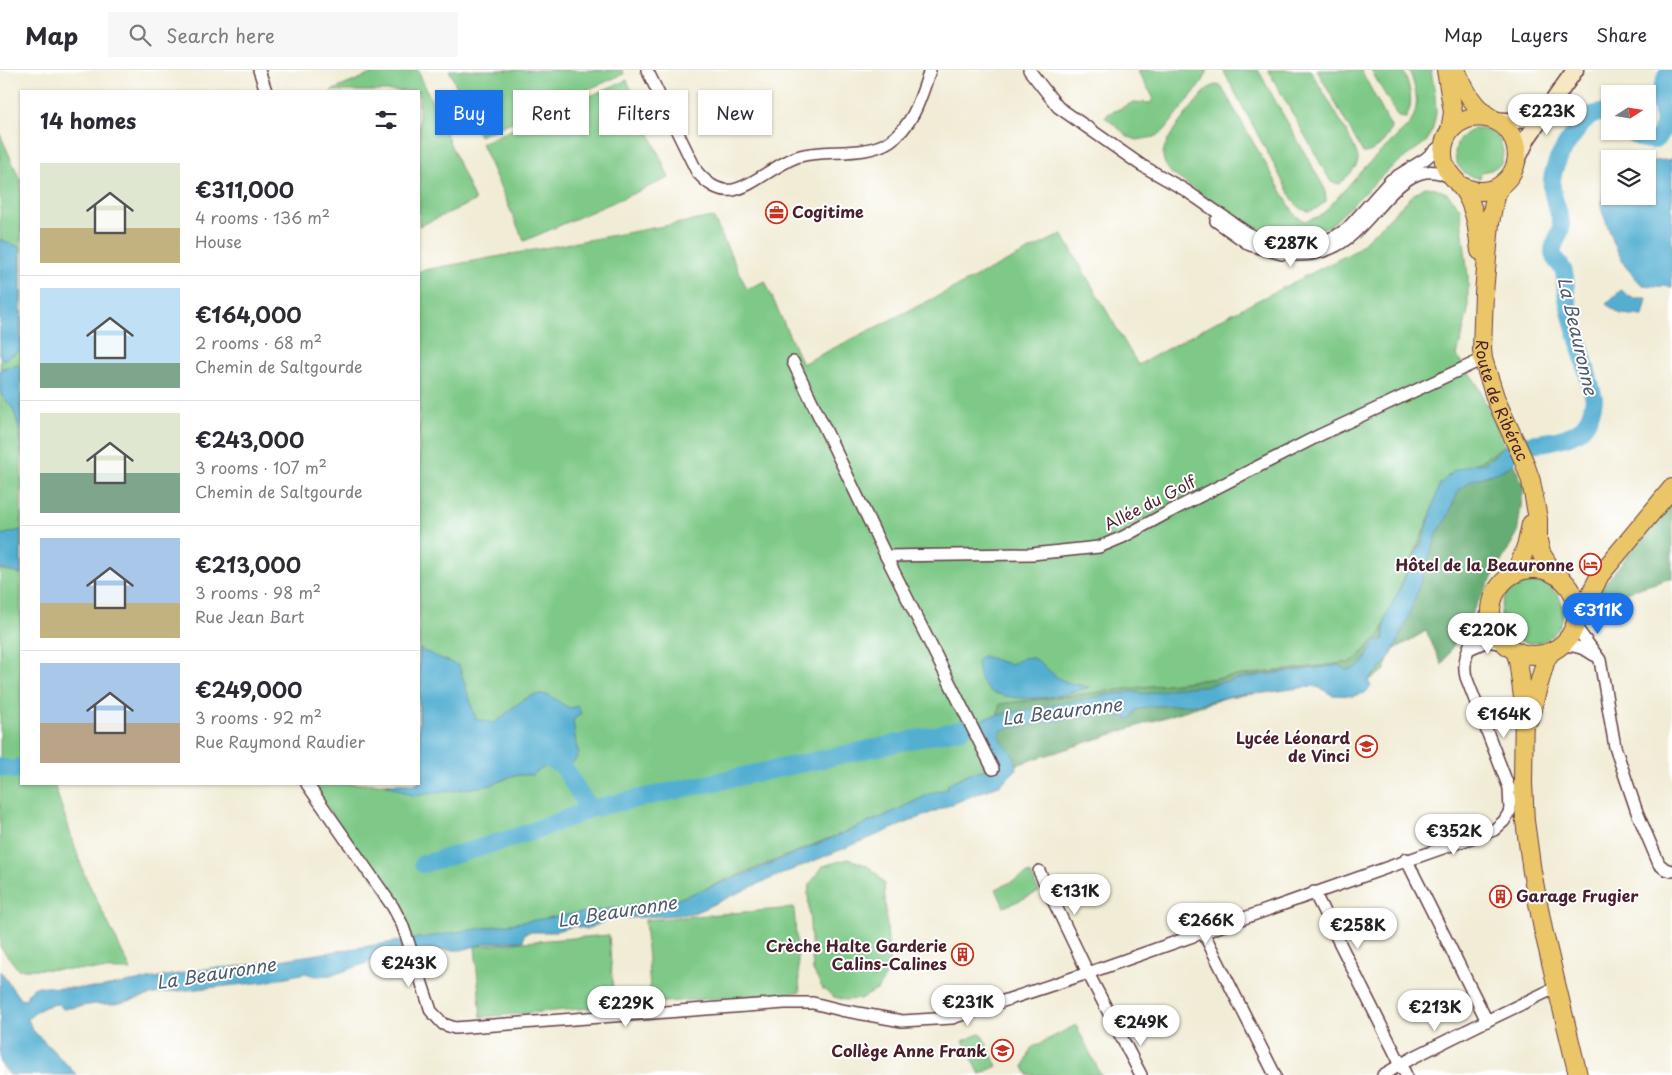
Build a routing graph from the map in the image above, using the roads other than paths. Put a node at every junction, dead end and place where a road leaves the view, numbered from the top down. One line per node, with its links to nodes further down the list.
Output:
1 (259, 70): 8 (street)
2 (647, 70): 3 (street)
3 (930, 70)
4 (1029, 70): 13 (street)
5 (1446, 70): 11 (main road, Route de Ribérac)
6 (1456, 70): 10 (main road)
7 (1576, 70): 9 (main road)
8 (266, 90)
9 (1555, 98): 10 (main road); 12 (main road)
10 (1493, 119): 11 (main road); 12 (main road)
11 (1448, 137): 13 (street); 14 (main road, Route de Ribérac)
12 (1516, 162): 15 (main road, Route de Ribérac)
13 (1141, 165): 14 (street)
14 (1456, 183): 15 (main road); 16 (main road, Route de Ribérac)
15 (1503, 183): 16 (main road, Route de Ribérac)
16 (1484, 293): 17 (main road, Route de Ribérac)
17 (1477, 361): 20 (main road, Route de Ribérac); 21 (street, Allée du Golf)
18 (792, 362): 21 (street)
19 (1672, 488): 23 (main road)
20 (1536, 504): 22 (main road, Route de Ribérac); 24 (main road, Route de Ribérac)
21 (886, 556): 32 (street)
22 (1517, 572): 24 (main road); 25 (main road)
23 (1600, 575): 24 (main road); 26 (main road)
24 (1560, 579): 26 (main road)
25 (1491, 608): 27 (main road); 29 (street)
26 (1576, 616): 28 (main road); 30 (street)
27 (1510, 647): 28 (main road); 29 (street); 31 (main road)
28 (1556, 648): 30 (street); 31 (main road)
29 (1469, 649): 34 (street)
30 (1600, 660): 36 (street)
31 (1524, 744): 40 (main road)
32 (993, 770)
33 (308, 785): 39 (street)
34 (1406, 860): 37 (street); 41 (street)
35 (1040, 871): 39 (street)
36 (1672, 871)
37 (1314, 892): 38 (street); 42 (street)
38 (1203, 932): 39 (street); 44 (street)
39 (1088, 973): 43 (street)
40 (1557, 987): 41 (street); 46 (main road)
41 (1484, 1022): 42 (street)
42 (1404, 1070): 45 (street)
43 (1141, 1075)
44 (1274, 1075)
45 (1383, 1075)
46 (1578, 1075)

